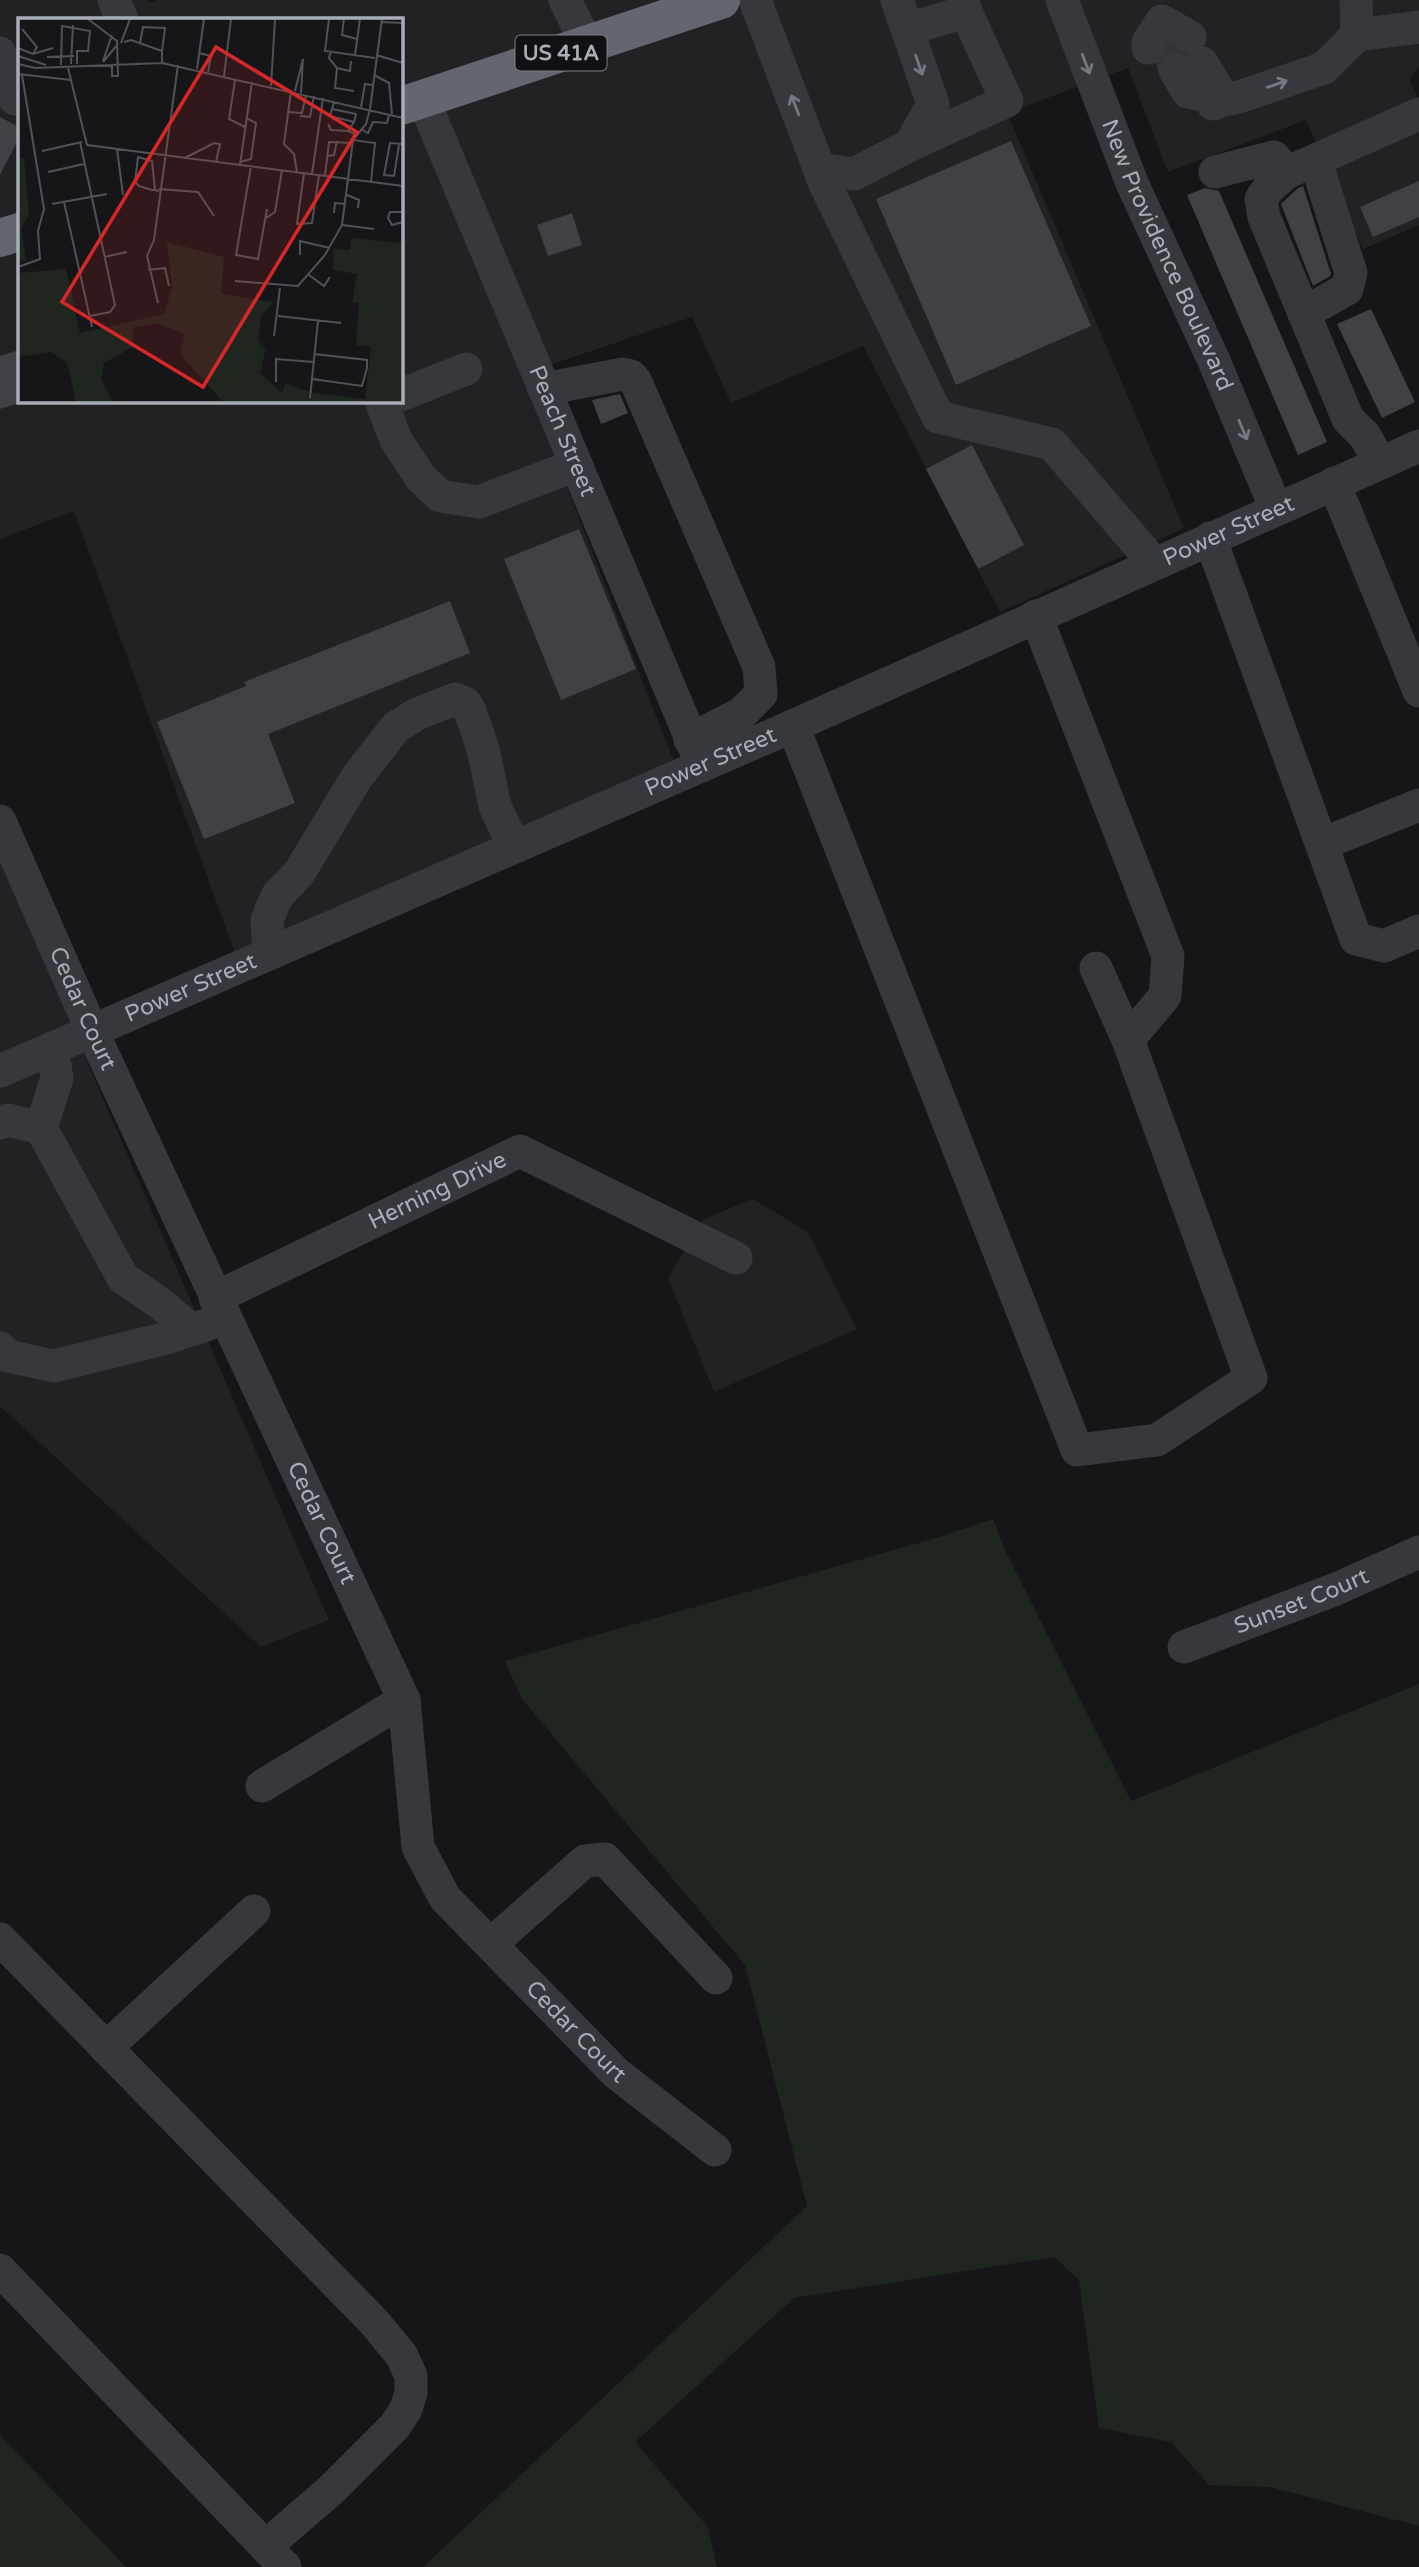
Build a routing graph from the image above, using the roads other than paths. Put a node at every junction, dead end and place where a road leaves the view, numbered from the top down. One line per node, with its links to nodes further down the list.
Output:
1 (114, 0): 9 (street)
2 (565, 0): 13 (street)
3 (721, 0): 13 (highway, US 41A)
4 (755, 0): 20 (street, one-way to 4)
5 (1062, 0): 33 (street, New Providence Boulevard, one-way to 33)
6 (1356, 0): 11 (street)
7 (964, 6): 8 (street); 18 (street)
8 (902, 14): 18 (street, one-way to 18)
9 (122, 18)
10 (1419, 27): 11 (street)
11 (1357, 35): 12 (street, one-way to 11)
12 (1168, 36)
13 (587, 44): 16 (highway, US 41A)
14 (0, 53): 15 (street)
15 (11, 98)
16 (412, 103): 26 (street, Peach Street)
17 (1419, 114): 19 (street)
18 (910, 145): 20 (street)
19 (1301, 168): 21 (street); 24 (street); 24 (street)
20 (819, 169): 35 (street)
21 (1215, 172)
22 (18, 232): 23 (highway)
23 (0, 238)
24 (1304, 313): 30 (street)
25 (466, 369): 27 (street)
26 (544, 388): 31 (street, Peach Street); 39 (street)
27 (402, 394)
28 (388, 402): 31 (street)
29 (1419, 446): 30 (street, Power Street)
30 (1380, 463): 32 (street, Power Street)
31 (576, 464): 39 (street, Peach Street)
32 (1334, 483): 33 (street, Power Street); 37 (street)
33 (1276, 509): 34 (street, Power Street)
34 (1210, 538): 35 (street, Power Street); 42 (street)
35 (1154, 563): 36 (street, Power Street)
36 (1036, 616): 38 (street, Power Street); 48 (street)
37 (1419, 691)
38 (793, 726): 39 (street, Power Street); 48 (street)
39 (696, 753): 43 (street, Power Street)
40 (1419, 805): 42 (street)
41 (0, 821): 47 (street, Cedar Court)
42 (1322, 844): 44 (street)
43 (514, 847): 45 (street, Power Street); 45 (street)
44 (1419, 931)
45 (270, 954): 47 (street, Power Street)
46 (1096, 968): 48 (street)
47 (92, 1031): 49 (street, Power Street); 54 (street, Cedar Court)
48 (1128, 1040)
49 (52, 1048): 50 (street, Power Street); 52 (street)
50 (0, 1071)
51 (0, 1124): 52 (street)
52 (41, 1128): 55 (street)
53 (736, 1258): 54 (street, Herning Drive)
54 (220, 1308): 55 (street); 59 (street, Cedar Court)
55 (191, 1330): 56 (street)
56 (0, 1348)
57 (1419, 1552): 58 (street, Sunset Court)
58 (1184, 1647)
59 (404, 1700): 60 (street); 63 (street, Cedar Court)
60 (262, 1786)
61 (254, 1911): 65 (street)
62 (0, 1939): 65 (street)
63 (491, 1944): 64 (street); 66 (street, Cedar Court)
64 (716, 1978)
65 (106, 2048): 68 (street)
66 (715, 2150)
67 (0, 2270): 68 (street)
68 (276, 2556)

